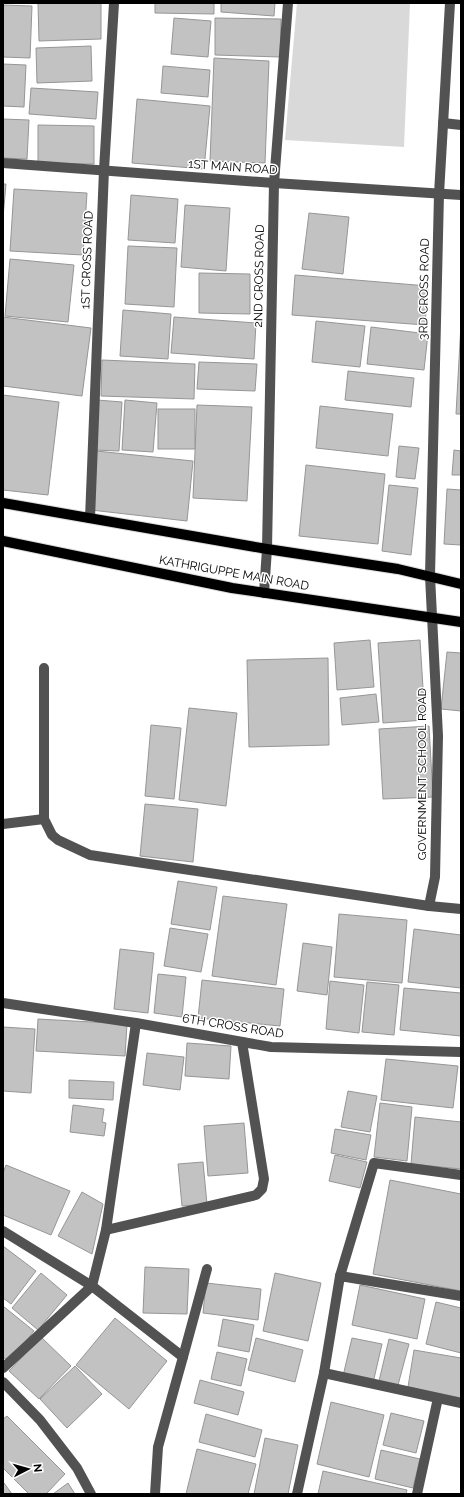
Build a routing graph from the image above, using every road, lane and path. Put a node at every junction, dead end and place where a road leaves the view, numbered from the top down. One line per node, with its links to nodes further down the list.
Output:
1 (114, 3): 7 (street, 1ST CROSS ROAD)
2 (288, 3): 8 (street, 2ND CROSS ROAD)
3 (450, 3): 4 (street, 3RD CROSS ROAD)
4 (443, 123): 5 (street); 9 (street, 3RD CROSS ROAD)
5 (461, 125)
6 (3, 163): 7 (street, 1ST MAIN ROAD)
7 (104, 170): 8 (street, 1ST MAIN ROAD); 12 (street, 1ST CROSS ROAD)
8 (274, 183): 9 (street, 1ST MAIN ROAD); 14 (street, 2ND CROSS ROAD)
9 (439, 194): 10 (street, 1ST MAIN ROAD); 15 (street, 3RD CROSS ROAD)
10 (461, 195)
11 (3, 503): 12 (main road)
12 (90, 518): 14 (main road)
13 (3, 541): 17 (main road, KATHRIGUPPE MAIN ROAD)
14 (267, 549): 15 (main road); 17 (street, 2ND CROSS ROAD)
15 (430, 576): 16 (main road); 18 (street, 3RD CROSS ROAD)
16 (461, 584)
17 (264, 593): 18 (main road, KATHRIGUPPE MAIN ROAD)
18 (432, 618): 19 (main road, KATHRIGUPPE MAIN ROAD); 23 (street, GOVERNMENT SCHOOL ROAD)
19 (461, 622)
20 (44, 668): 21 (street)
21 (44, 819): 22 (street); 23 (street)
22 (3, 824)
23 (429, 906): 24 (street)
24 (461, 909)
25 (3, 1003): 26 (street, 6TH CROSS ROAD)
26 (136, 1023): 27 (street, 6TH CROSS ROAD); 30 (street)
27 (242, 1042): 28 (street, 6TH CROSS ROAD); 30 (street)
28 (461, 1052)
29 (461, 1175): 33 (street)
30 (106, 1230): 34 (street)
31 (3, 1231): 34 (street)
32 (207, 1269): 36 (street)
33 (340, 1276): 35 (street); 38 (street)
34 (92, 1286): 36 (street); 37 (street)
35 (461, 1296)
36 (183, 1357): 43 (street)
37 (3, 1368)
38 (324, 1373): 40 (street); 44 (street)
39 (3, 1382): 42 (street)
40 (438, 1398): 41 (street); 45 (street)
41 (461, 1403)
42 (91, 1494)
43 (155, 1494)
44 (297, 1494)
45 (417, 1494)

